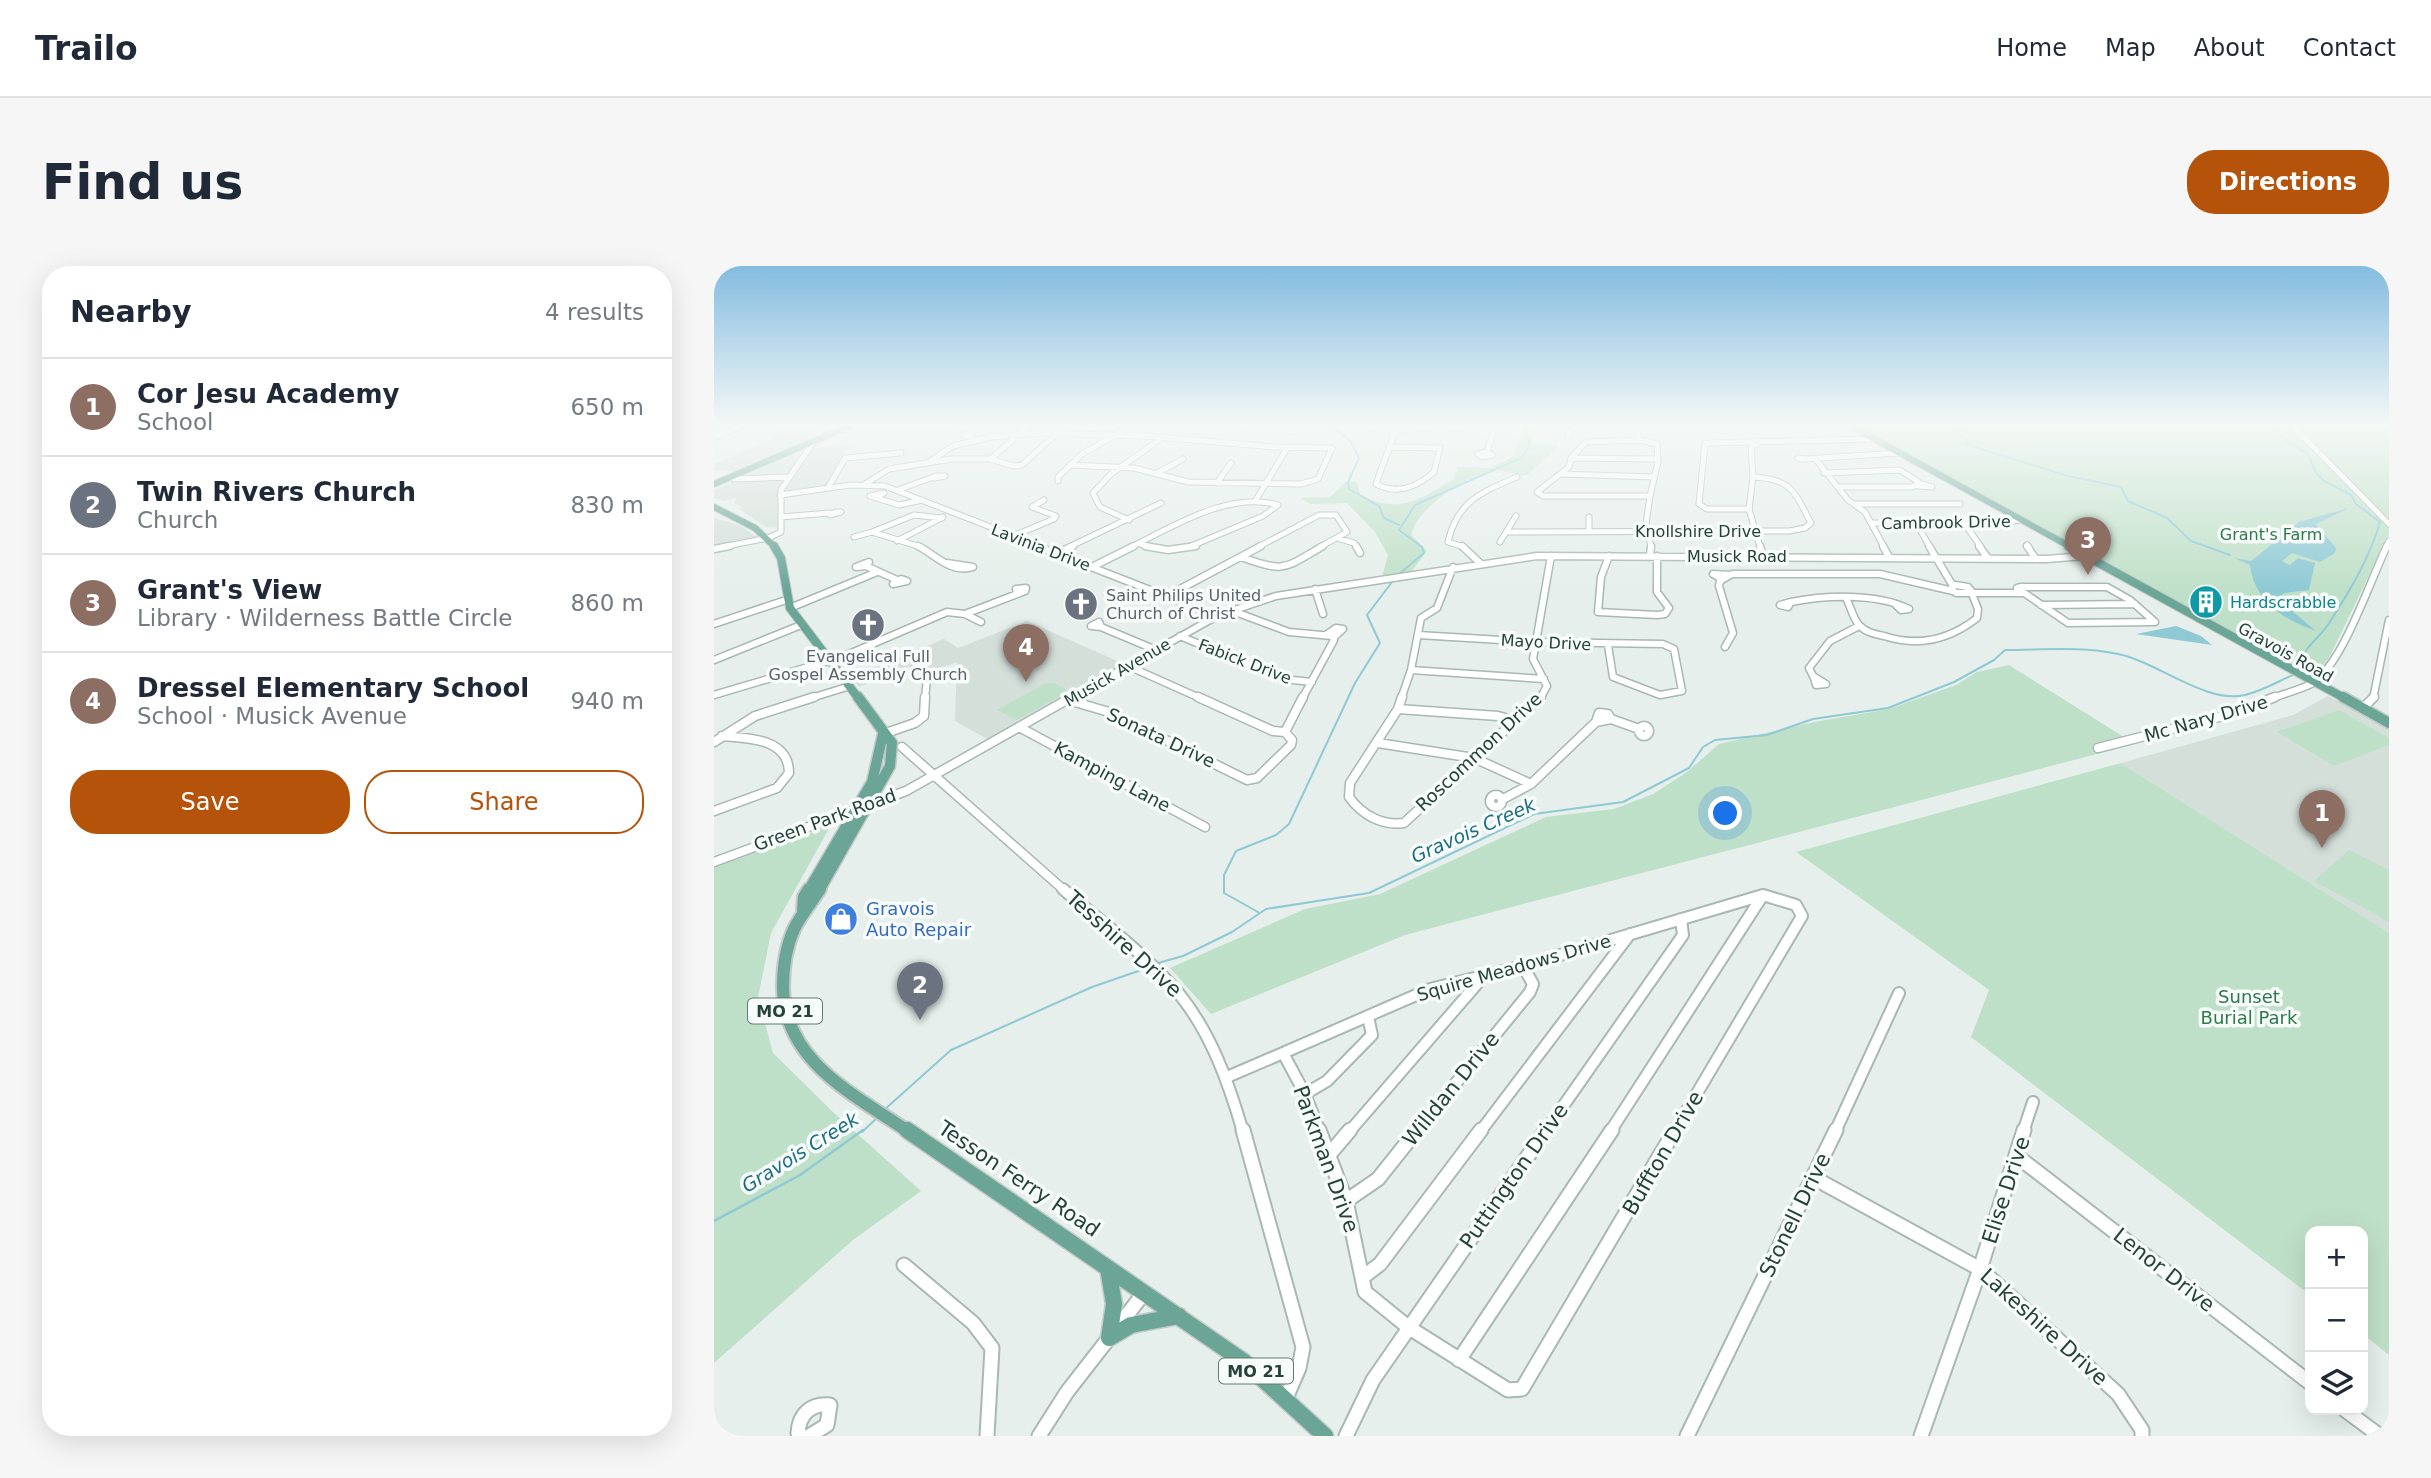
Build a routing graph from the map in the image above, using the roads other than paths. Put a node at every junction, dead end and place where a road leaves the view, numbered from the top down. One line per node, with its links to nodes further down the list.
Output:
1 (787, 481): 29 (street)
2 (831, 481): 26 (street)
3 (859, 481): 22 (street)
4 (871, 481): 24 (street)
5 (927, 481): 28 (street)
6 (1107, 481): 48 (street)
7 (1180, 481): 23 (street)
8 (1269, 481): 25 (street)
9 (1313, 481): 25 (street)
10 (1377, 481): 11 (street)
11 (1421, 481)
12 (1509, 481): 81 (street)
13 (1549, 481): 31 (street)
14 (1653, 481): 31 (street)
15 (1701, 481): 39 (street)
16 (1753, 481): 39 (street)
17 (1778, 481): 56 (street, Knollshire Drive)
18 (1832, 481): 27 (street)
19 (1914, 481): 27 (street)
20 (1949, 481): 49 (main road, Gravois Road)
21 (2348, 481): 53 (street)
22 (853, 483): 24 (street, Lavinia Drive); 26 (street, Lavinia Drive)
23 (1217, 483): 25 (street)
24 (865, 484): 28 (street, Lavinia Drive)
25 (1267, 484): 34 (street)
26 (828, 486): 29 (street, Lavinia Drive)
27 (1839, 487): 37 (street)
28 (898, 491): 32 (street, Lavinia Drive)
29 (780, 495): 44 (street)
30 (878, 496): 32 (street)
31 (1651, 496): 55 (street)
32 (922, 500): 42 (street, Lavinia Drive)
33 (1044, 500): 59 (street)
34 (1256, 500): 66 (street); 66 (street)
35 (1161, 503): 48 (street)
36 (1959, 504): 37 (street)
37 (1854, 505): 50 (street)
38 (714, 507): 47 (main road)
39 (1749, 509): 56 (street)
40 (714, 513): 47 (main road)
41 (831, 513): 44 (street)
42 (954, 513): 45 (street); 59 (street, Lavinia Drive)
43 (1516, 516): 58 (street)
44 (781, 517): 61 (street)
45 (942, 517): 57 (street); 63 (street)
46 (1589, 517): 54 (street)
47 (734, 518): 61 (main road)
48 (1129, 520): 69 (street)
49 (2020, 520): 52 (street, Cambrook Drive); 76 (main road, Gravois Road)
50 (1871, 523): 51 (street, Cambrook Drive); 77 (street)
51 (1916, 523): 52 (street, Cambrook Drive); 78 (street)
52 (1964, 523): 79 (street)
53 (2389, 524)
54 (1589, 531): 55 (street, Knollshire Drive); 58 (street, Knollshire Drive)
55 (1647, 531): 56 (street, Knollshire Drive); 74 (street)
56 (1755, 531): 75 (street)
57 (872, 532): 60 (street); 63 (street)
58 (1507, 532): 65 (street)
59 (1013, 536): 69 (street, Lavinia Drive)
60 (854, 537)
61 (768, 538): 68 (street); 99 (main road, Tesson Ferry Road / MO 21)
62 (1340, 538): 70 (street); 71 (street); 71 (street)
63 (897, 541): 82 (street)
64 (2389, 541): 128 (street)
65 (1500, 542)
66 (1140, 544): 84 (street)
67 (2027, 545): 80 (street)
68 (714, 549)
69 (1057, 553): 84 (street, Lavinia Drive)
70 (1360, 553)
71 (1241, 556): 96 (street)
72 (1550, 556): 73 (street, Musick Road); 81 (street, Musick Road); 116 (street, Roscommon Drive)
73 (1609, 556): 74 (street, Musick Road); 74 (street)
74 (1654, 556): 75 (street, Musick Road)
75 (1763, 556): 77 (street, Musick Road)
76 (2084, 556): 80 (street, Musick Road); 128 (main road, Gravois Road)
77 (1889, 557): 78 (street, Musick Road)
78 (1939, 557): 79 (street, Musick Road); 91 (street); 93 (street)
79 (1987, 557): 80 (street, Musick Road)
80 (2036, 559)
81 (1480, 563): 85 (street, Musick Road)
82 (947, 564)
83 (866, 566): 86 (street)
84 (1092, 567): 96 (street, Lavinia Drive)
85 (1453, 567): 88 (street, Musick Road); 114 (street)
86 (877, 572): 90 (street); 99 (street)
87 (1730, 575): 89 (street); 89 (street); 91 (street)
88 (1392, 577): 92 (street, Musick Avenue)
89 (1722, 579): 118 (street)
90 (897, 580)
91 (1953, 588): 93 (street); 93 (street)
92 (1315, 589): 103 (street, Musick Avenue); 105 (street)
93 (1970, 592): 94 (street); 111 (street)
94 (2021, 592): 100 (street); 102 (street)
95 (1017, 593): 104 (street)
96 (1167, 596): 106 (street, Lavinia Drive)
97 (1847, 600): 98 (street); 101 (street); 111 (street)
98 (1791, 602)
99 (788, 604): 109 (street); 110 (main road, Tesson Ferry Road / MO 21)
100 (2134, 604): 102 (street); 102 (street)
101 (1896, 605)
102 (2039, 605)
103 (1230, 610): 106 (street, Musick Avenue); 127 (street)
104 (965, 614): 108 (street); 121 (street)
105 (1322, 614)
106 (1217, 616): 115 (street, Musick Avenue)
107 (2389, 620): 113 (street)
108 (981, 622)
109 (714, 624)
110 (802, 625): 120 (street); 121 (main road, Tesson Ferry Road / MO 21)
111 (1859, 626): 125 (street)
112 (1101, 627): 119 (street)
113 (2386, 633): 133 (street)
114 (1418, 635): 116 (street, Mayo Drive); 123 (street)
115 (1180, 636): 119 (street, Musick Avenue); 127 (street, Fabick Drive)
116 (1535, 642): 117 (street, Mayo Drive); 126 (street, Roscommon Drive)
117 (1608, 645): 117 (street, Mayo Drive)
118 (1725, 647)
119 (1156, 650): 122 (street, Musick Avenue)
120 (714, 660)
121 (830, 661): 129 (main road, Tesson Ferry Road / MO 21); 130 (street)
122 (1128, 666): 132 (street, Musick Avenue); 139 (street)
123 (1411, 670): 126 (street); 134 (street)
124 (927, 678): 140 (street)
125 (1814, 678)
126 (1544, 679): 135 (street, Roscommon Drive)
127 (1311, 682): 139 (street)
128 (2313, 683): 131 (main road, Gravois Road); 144 (street, Mc Nary Drive)
129 (850, 686): 140 (main road, Tesson Ferry Road / MO 21); 141 (street)
130 (714, 695)
131 (2341, 698): 133 (main road, Gravois Road); 136 (main road, Gravois Road)
132 (1068, 700): 137 (street, Musick Avenue); 139 (street, Sonata Drive)
133 (2363, 708): 136 (main road, Gravois Road)
134 (1398, 709): 135 (street); 142 (street)
135 (1515, 721): 145 (street, Roscommon Drive)
136 (2389, 725)
137 (1019, 727): 146 (street, Musick Avenue); 154 (street, Kamping Lane)
138 (1639, 729): 147 (street)
139 (1285, 733)
140 (883, 734): 149 (main road, Tesson Ferry Road / MO 21); 150 (main road, Tesson Ferry Road / MO 21)
141 (718, 739): 151 (street)
142 (1377, 743): 145 (street); 145 (street, Roscommon Drive)
143 (902, 747): 146 (street, Tesshire Drive)
144 (2098, 748)
145 (1474, 758): 147 (street)
146 (934, 776): 149 (street, Green Park Road); 165 (street, Tesshire Drive)
147 (1531, 784): 148 (street)
148 (1503, 799)
149 (872, 801): 150 (street, Green Park Road); 157 (main road, Tesson Ferry Road / MO 21)
150 (858, 806): 152 (street, Green Park Road); 153 (main road, Tesson Ferry Road / MO 21)
151 (714, 811)
152 (830, 817): 153 (street); 155 (street, Green Park Road)
153 (850, 820): 157 (main road, Tesson Ferry Road / MO 21)
154 (1205, 827)
155 (714, 862)
156 (1763, 895): 158 (street, Squire Meadows Drive); 180 (street); 182 (street, Buffton Drive)
157 (803, 910): 173 (main road, Tesson Ferry Road / MO 21)
158 (1681, 919): 159 (street, Squire Meadows Drive); 178 (street, Puttington Drive)
159 (1630, 934): 160 (street, Squire Meadows Drive); 175 (street)
160 (1523, 967): 161 (street, Squire Meadows Drive); 171 (street, Willdan Drive)
161 (1484, 976): 163 (street, Squire Meadows Drive); 168 (street)
162 (1899, 993): 170 (street, Stonell Drive)
163 (1368, 1017): 164 (street, Squire Meadows Drive); 166 (street)
164 (1282, 1051): 165 (street, Squire Meadows Drive); 166 (street, Parkman Drive)
165 (1227, 1077): 183 (street, Tesshire Drive)
166 (1305, 1094): 168 (street, Parkman Drive)
167 (2034, 1102): 169 (street, Elise Drive)
168 (1328, 1156): 171 (street, Parkman Drive)
169 (2018, 1157): 174 (street, Elise Drive); 181 (street, Lenor Drive)
170 (1814, 1178): 174 (street, Lakeshire Drive); 192 (street, Stonell Drive)
171 (1346, 1201): 175 (street, Parkman Drive)
172 (904, 1265): 188 (street)
173 (1108, 1268): 176 (main road, Tesson Ferry Road / MO 21); 179 (main road)
174 (1980, 1269): 193 (street, Elise Drive); 194 (street, Lakeshire Drive)
175 (1363, 1277): 178 (street, Parkman Drive)
176 (1144, 1293): 177 (main road, Tesson Ferry Road / MO 21); 179 (street)
177 (1179, 1316): 179 (main road); 183 (main road, Tesson Ferry Road / MO 21)
178 (1408, 1327): 180 (street, Parkman Drive); 191 (street, Puttington Drive)
179 (1109, 1338): 189 (street)
180 (1459, 1360): 182 (street, Parkman Drive)
181 (2305, 1379)
182 (1522, 1390)
183 (1286, 1398): 190 (main road, Tesson Ferry Road / MO 21)
184 (2351, 1415): 185 (street)
185 (2372, 1433)
186 (816, 1435): 187 (street)
187 (802, 1436)
188 (987, 1436)
189 (1039, 1436)
190 (1325, 1436)
191 (1346, 1436)
192 (1687, 1436)
193 (1921, 1436)
194 (2143, 1436)

